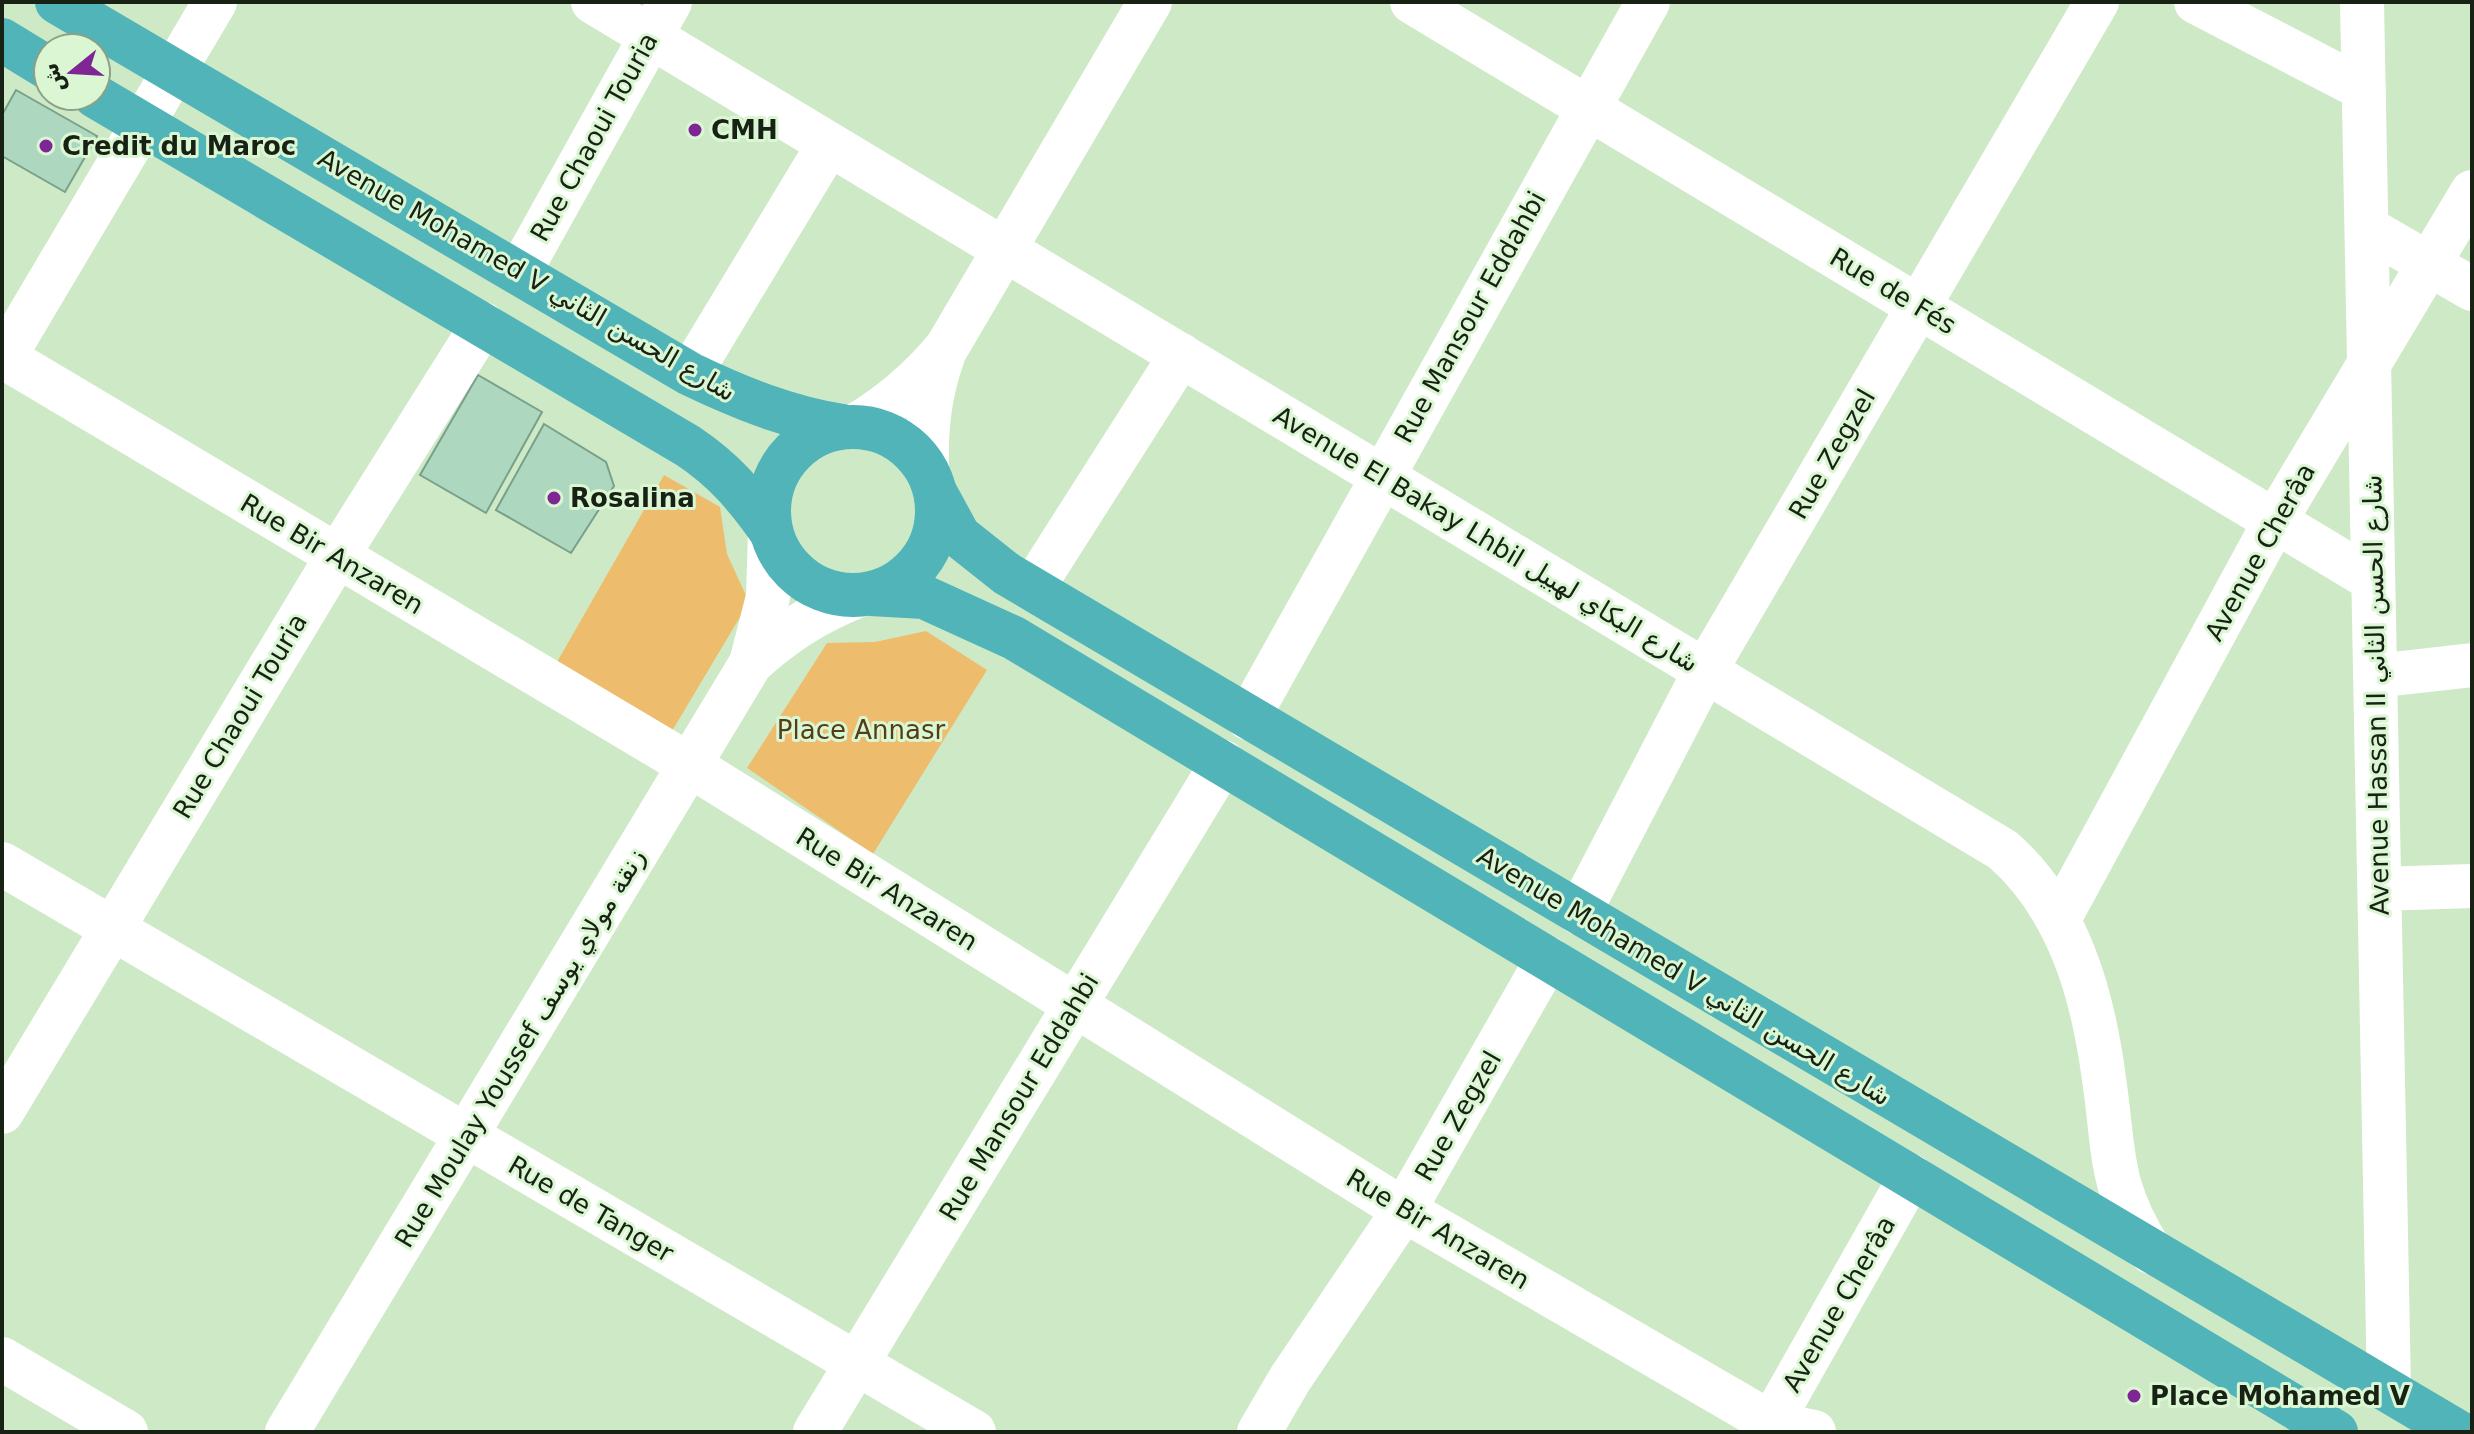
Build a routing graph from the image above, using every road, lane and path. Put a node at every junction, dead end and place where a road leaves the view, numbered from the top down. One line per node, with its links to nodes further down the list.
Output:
1 (57, 2): 13 (highway, Avenue Mohamed V شارع الحسن الثاني)
2 (215, 2): 13 (street)
3 (593, 2): 10 (street, Avenue El Bakay Lhbil شارع البكاي لهبيل)
4 (1150, 2): 21 (street)
5 (1412, 2): 16 (street, Rue de Fés)
6 (1648, 2): 16 (street, Rue Mansour Eddahbi)
7 (2097, 2): 25 (street, Rue Zegzel)
8 (2196, 2): 14 (street)
9 (2362, 2): 14 (street, Avenue Hassan II شارع الحسن الثاني)
10 (660, 19): 18 (street, Avenue El Bakay Lhbil شارع البكاي لهبيل); 23 (street, Rue Chaoui Touria)
11 (2, 40): 12 (highway)
12 (32, 58)
13 (174, 71): 17 (street); 23 (highway, Avenue Mohamed V شارع الحسن الثاني)
14 (2364, 89): 20 (street, Avenue Hassan II شارع الحسن الثاني)
15 (112, 106): 17 (highway, Avenue Mohamed V شارع الحسن الثاني)
16 (1588, 108): 25 (street, Rue de Fés); 33 (street, Rue Mansour Eddahbi)
17 (141, 123): 26 (highway, Avenue Mohamed V شارع الحسن الثاني); 29 (street)
18 (829, 144): 21 (street, Avenue El Bakay Lhbil شارع البكاي لهبيل); 31 (street)
19 (2472, 192): 22 (street, Avenue Cherâa)
20 (2367, 228): 22 (street); 30 (street, Avenue Hassan II شارع الحسن الثاني)
21 (1004, 249): 27 (street); 28 (street, Avenue El Bakay Lhbil شارع البكاي لهبيل)
22 (2429, 264): 24 (street); 30 (street, Avenue Cherâa)
23 (519, 273): 31 (highway, Avenue Mohamed V شارع الحسن الثاني)
24 (2472, 289)
25 (1918, 306): 35 (street, Rue de Fés); 43 (street, Rue Zegzel)
26 (483, 324): 36 (highway, Avenue Mohamed V شارع الحسن الثاني); 37 (street, Rue Chaoui Touria)
27 (947, 347): 32 (street); 34 (street)
28 (1181, 355): 33 (street, Avenue El Bakay Lhbil شارع البكاي لهبيل); 39 (street)
29 (3, 358): 37 (street, Rue Bir Anzaren)
30 (2369, 361): 35 (street, Avenue Cherâa); 38 (street, Avenue Hassan II شارع الحسن الثاني)
31 (690, 374): 32 (highway, Avenue Mohamed V شارع الحسن الثاني)
32 (848, 426): 34 (highway, Avenue Mohamed V شارع الحسن الثاني); 36 (highway)
33 (1381, 476): 43 (street, Avenue El Bakay Lhbil شارع البكاي لهبيل); 45 (street, Rue Mansour Eddahbi)
34 (931, 482): 39 (highway, Avenue Mohamed V شارع الحسن الثاني); 40 (highway)
35 (2275, 521): 38 (street, Rue de Fés); 52 (street, Avenue Cherâa)
36 (770, 530): 40 (highway, Avenue Mohamed V شارع الحسن الثاني); 41 (street)
37 (336, 558): 47 (street, Rue Bir Anzaren); 53 (street, Rue Chaoui Touria)
38 (2373, 580): 44 (street, Avenue Hassan II شارع الحسن الثاني)
39 (1032, 589): 45 (highway, Avenue Mohamed V شارع الحسن الثاني)
40 (864, 595): 41 (street); 46 (highway, Avenue Mohamed V شارع الحسن الثاني)
41 (751, 663): 47 (street, Rue Moulay Youssef زنقة مولاي يوسف)
42 (2472, 665): 44 (street)
43 (1705, 671): 51 (street, Rue Zegzel); 52 (street, Avenue El Bakay Lhbil شارع البكاي لهبيل)
44 (2375, 676): 50 (street, Avenue Hassan II شارع الحسن الثاني)
45 (1248, 718): 51 (highway, Avenue Mohamed V شارع الحسن الثاني)
46 (1223, 762): 54 (highway, Avenue Mohamed V شارع الحسن الثاني); 55 (street, Rue Mansour Eddahbi)
47 (691, 766): 55 (street, Rue Bir Anzaren); 57 (street, Rue Moulay Youssef زنقة مولاي يوسف)
48 (2, 864): 53 (street, Rue de Tanger)
49 (2472, 886): 50 (street)
50 (2380, 889): 63 (street, Avenue Hassan II شارع الحسن الثاني)
51 (1579, 913): 60 (highway, Avenue Mohamed V شارع الحسن الثاني)
52 (2059, 919): 60 (street, Avenue El Bakay Lhbil شارع البكاي لهبيل)
53 (112, 928): 56 (street, Rue Chaoui Touria); 57 (street, Rue de Tanger)
54 (1548, 958): 58 (highway, Avenue Mohamed V شارع الحسن الثاني); 59 (street, Rue Zegzel)
55 (1074, 1007): 59 (street, Rue Bir Anzaren); 62 (street, Rue Mansour Eddahbi)
56 (2, 1112)
57 (467, 1136): 62 (street, Rue de Tanger); 66 (street, Rue Moulay Youssef زنقة مولاي يوسف)
58 (1911, 1176): 64 (street, Avenue Cherâa); 71 (highway, Avenue Mohamed V شارع الحسن الثاني)
59 (1404, 1210): 64 (street, Rue Bir Anzaren); 69 (street, Rue Zegzel)
60 (2151, 1252): 63 (highway, Avenue Mohamed V شارع الحسن الثاني)
61 (2, 1359): 65 (street)
62 (857, 1364): 67 (street, Rue Mansour Eddahbi); 68 (street, Rue de Tanger)
63 (2389, 1388): 72 (highway, Avenue Mohamed V شارع الحسن الثاني)
64 (1768, 1428): 70 (street, Rue Bir Anzaren)
65 (126, 1432)
66 (287, 1432)
67 (815, 1432)
68 (974, 1432)
69 (1259, 1432)
70 (1814, 1432)
71 (2336, 1432)
72 (2458, 1432)

